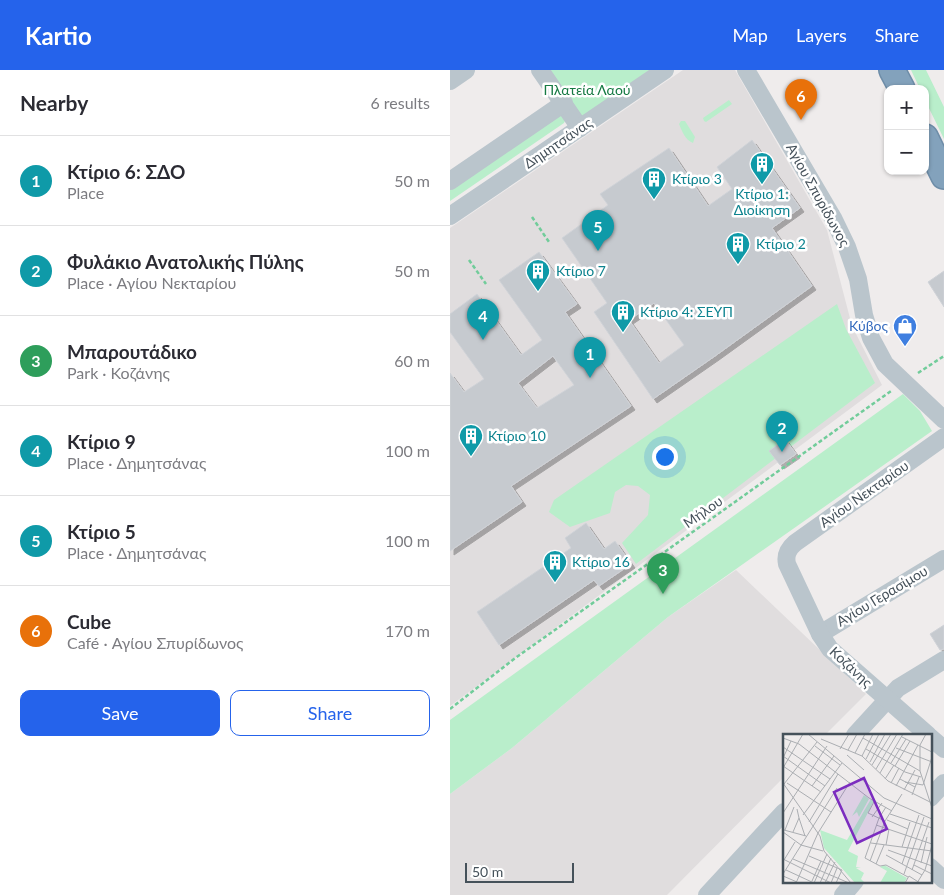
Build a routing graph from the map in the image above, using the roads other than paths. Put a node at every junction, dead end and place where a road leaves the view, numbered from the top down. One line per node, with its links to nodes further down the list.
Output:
1 (466, 70): 6 (street)
2 (540, 70): 8 (street)
3 (665, 70): 9 (street, Δημητσάνας)
4 (746, 70): 14 (street, Αγίου Σπυρίδωνος)
5 (892, 70): 7 (highway)
6 (450, 81)
7 (900, 85)
8 (564, 103): 9 (street); 12 (street)
9 (580, 128): 13 (street, Δημητσάνας)
10 (929, 145): 11 (highway)
11 (944, 176)
12 (450, 181)
13 (450, 216)
14 (944, 420)
15 (944, 437): 16 (street, Αγίου Νεκταρίου)
16 (787, 553): 18 (street, Κοζάνης)
17 (944, 559): 18 (street, Αγίου Γερασίμου)
18 (820, 634): 20 (street, Κοζάνης)
19 (944, 660): 20 (street)
20 (887, 699): 21 (street); 22 (street, Κοζάνης)
21 (855, 734)
22 (927, 734)
23 (932, 739): 24 (street, Κοζάνης)
24 (944, 749)
25 (944, 784): 26 (street)
26 (932, 796)
27 (783, 813): 31 (street)
28 (932, 870): 29 (street)
29 (944, 880)
30 (854, 882): 32 (street)
31 (707, 895)
32 (843, 895)

